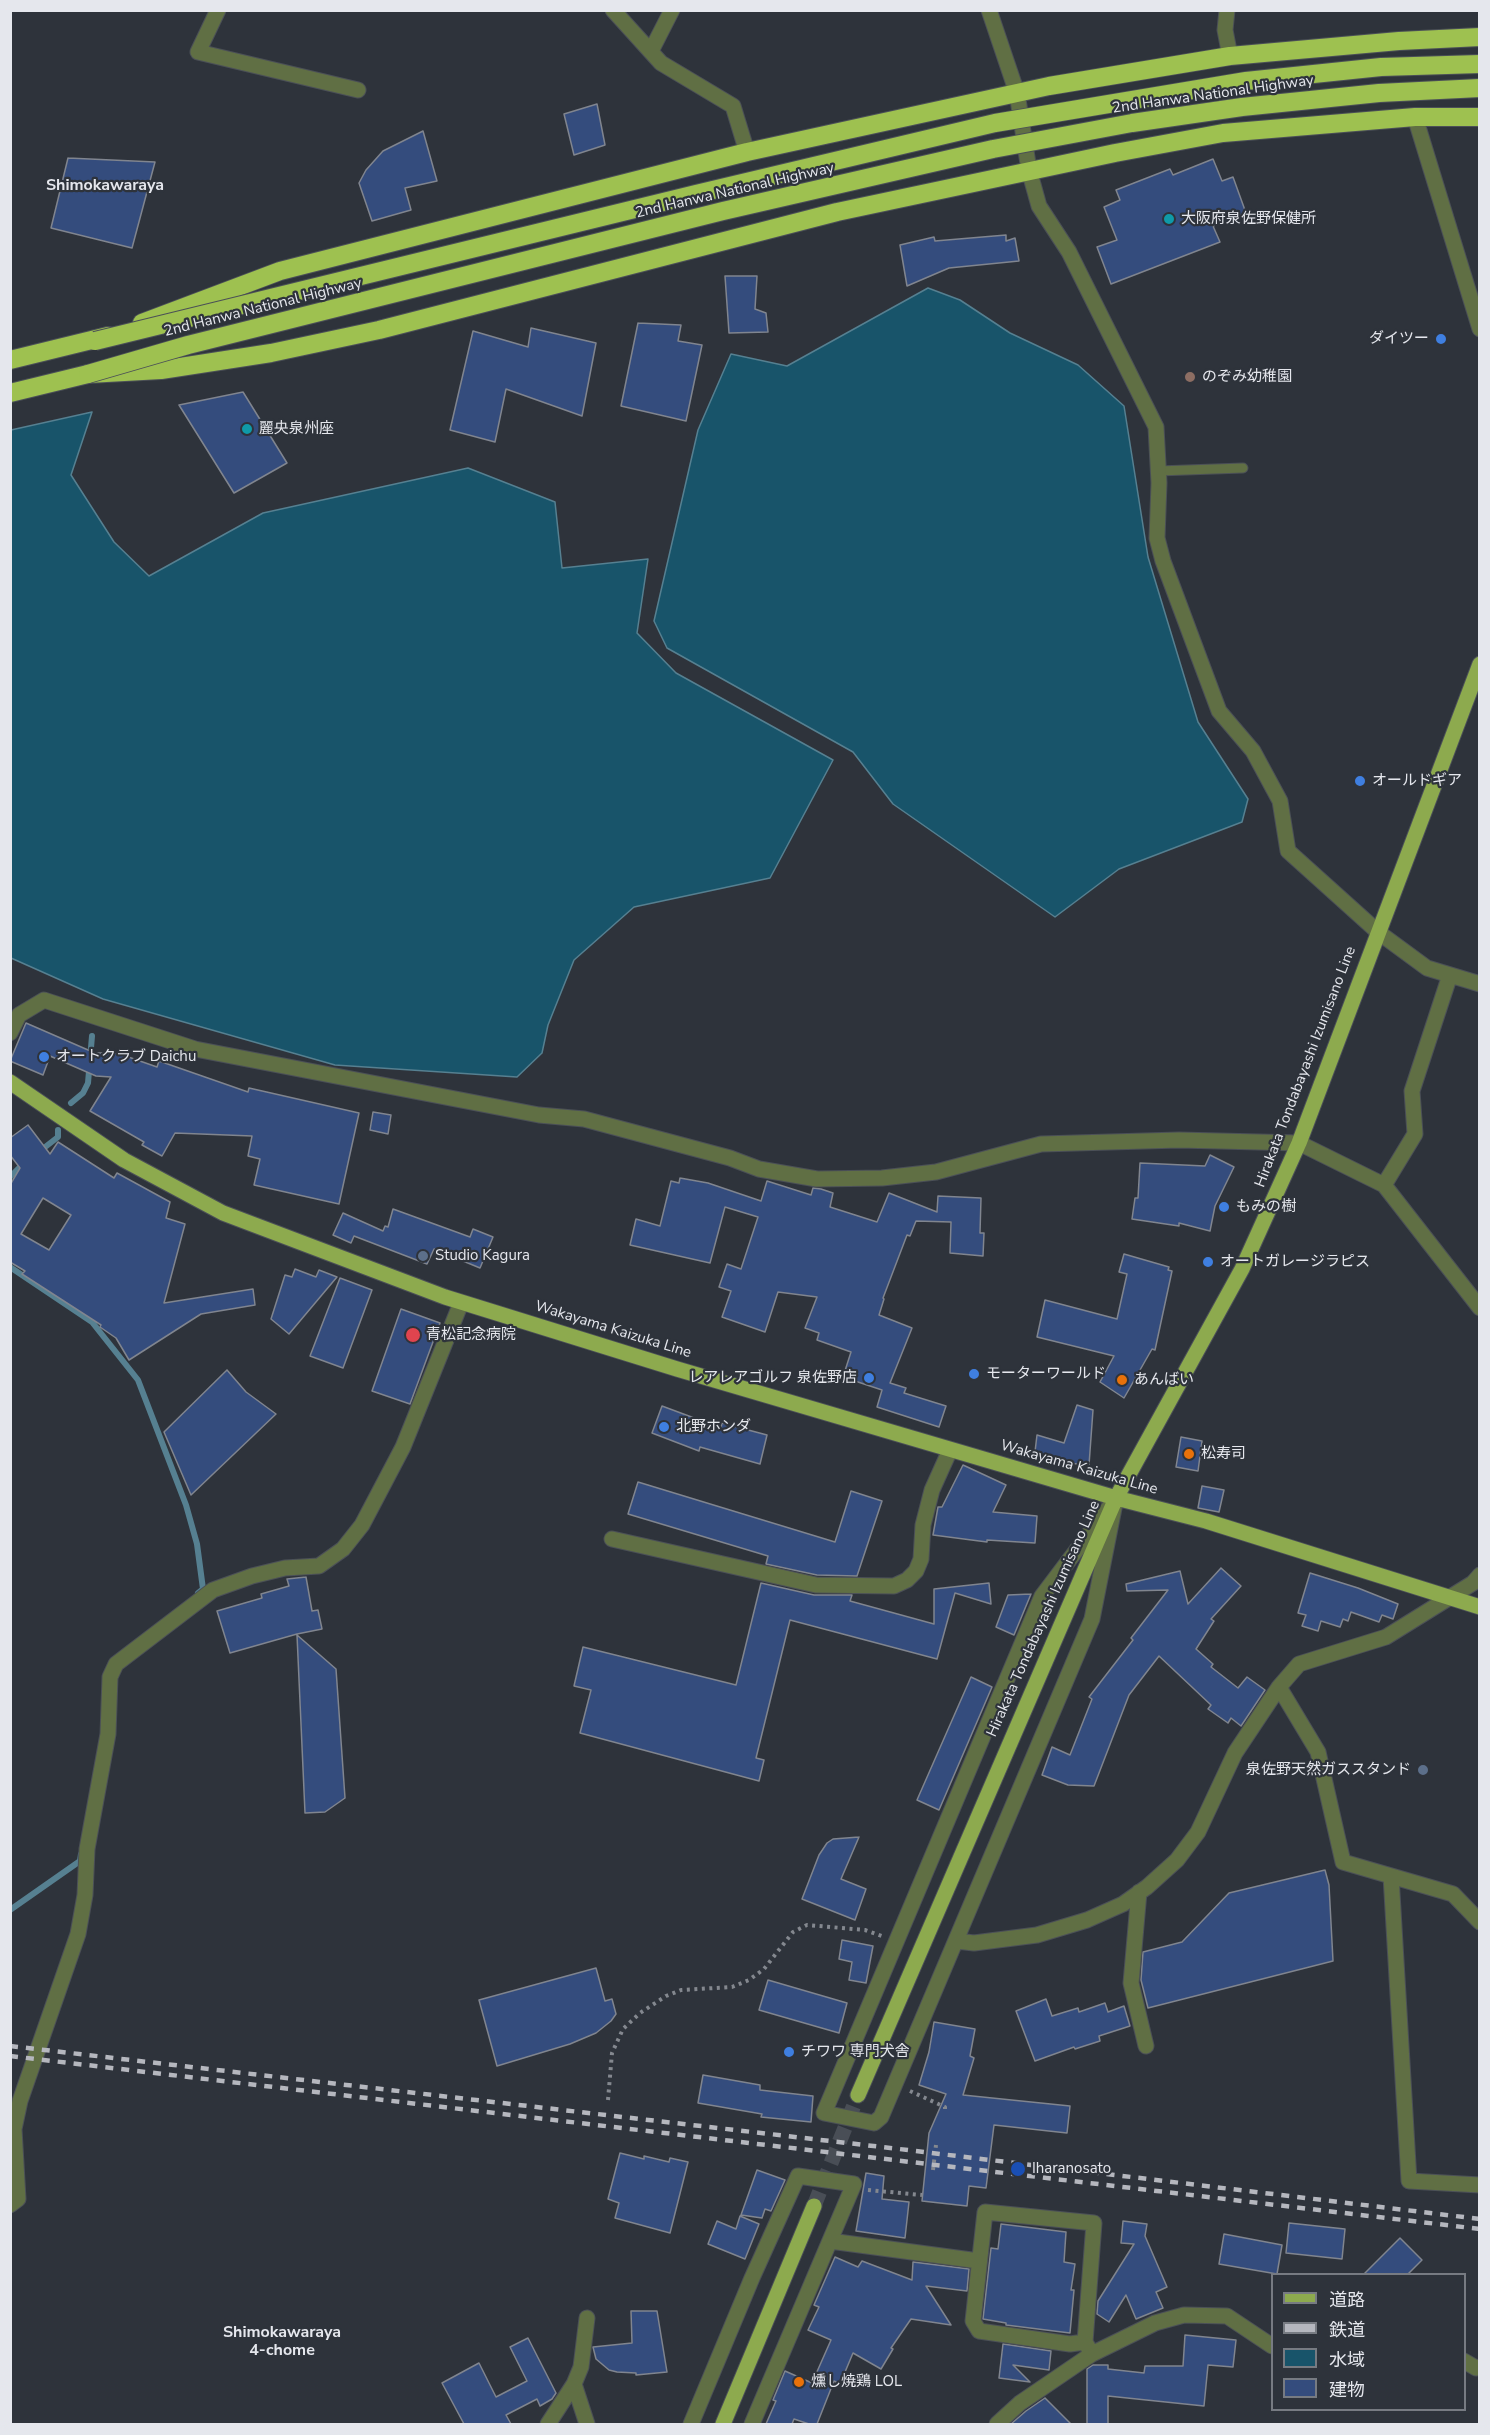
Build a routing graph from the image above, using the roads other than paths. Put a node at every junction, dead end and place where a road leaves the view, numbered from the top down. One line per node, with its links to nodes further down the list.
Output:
1 (218, 10): 11 (street)
2 (613, 10): 7 (street)
3 (672, 10): 7 (street)
4 (989, 10): 12 (street)
5 (1227, 10): 8 (street)
6 (1479, 37): 8 (highway)
7 (651, 51): 15 (street)
8 (1230, 56): 12 (highway)
9 (1479, 64): 18 (highway, 2nd Hanwa National Highway, bridge)
10 (1479, 88): 20 (highway, 2nd Hanwa National Highway, bridge)
11 (358, 90)
12 (1017, 93): 15 (highway); 16 (street)
13 (1415, 117): 14 (highway); 16 (highway); 17 (street)
14 (1479, 117)
15 (747, 152): 18 (highway)
16 (1029, 170): 20 (highway); 23 (street)
17 (1479, 329)
18 (95, 341): 19 (highway, 2nd Hanwa National Highway)
19 (10, 360)
20 (88, 374): 21 (highway, 2nd Hanwa National Highway)
21 (10, 393)
22 (1243, 468): 23 (lane)
23 (1158, 477): 25 (street)
24 (1479, 664): 25 (main road, Hirakata Tondabayashi Izumisano Line)
25 (1378, 932): 26 (street); 30 (main road, Hirakata Tondabayashi Izumisano Line)
26 (1450, 975): 27 (street); 31 (street)
27 (1479, 984)
28 (10, 1033): 30 (street)
29 (10, 1082): 32 (main road, Wakayama Kaizuka Line)
30 (1299, 1143): 31 (street); 35 (main road, Hirakata Tondabayashi Izumisano Line)
31 (1384, 1185): 33 (street)
32 (461, 1303): 34 (main road, Wakayama Kaizuka Line); 48 (street)
33 (1479, 1308)
34 (950, 1450): 35 (main road, Wakayama Kaizuka Line); 36 (street)
35 (1116, 1498): 38 (main road, Wakayama Kaizuka Line); 44 (street); 44 (street); 46 (main road, Hirakata Tondabayashi Izumisano Line)
36 (612, 1539)
37 (1479, 1575): 38 (street)
38 (1450, 1597): 39 (main road, Wakayama Kaizuka Line); 40 (street)
39 (1479, 1607)
40 (1279, 1687): 41 (street); 42 (street)
41 (1391, 1876): 43 (street); 47 (street)
42 (1139, 1892): 44 (street); 45 (street)
43 (1479, 1922)
44 (957, 1941)
45 (1146, 2046)
46 (858, 2095)
47 (1479, 2184)
48 (10, 2205)
49 (814, 2206): 59 (main road)
50 (830, 2241): 51 (street); 58 (street); 60 (street)
51 (979, 2261): 54 (street); 54 (street)
52 (587, 2318): 55 (street)
53 (1271, 2345): 54 (street)
54 (1089, 2348): 61 (street)
55 (574, 2384): 56 (street); 57 (street)
56 (548, 2424)
57 (587, 2424)
58 (691, 2424)
59 (723, 2424)
60 (752, 2424)
61 (997, 2424)

